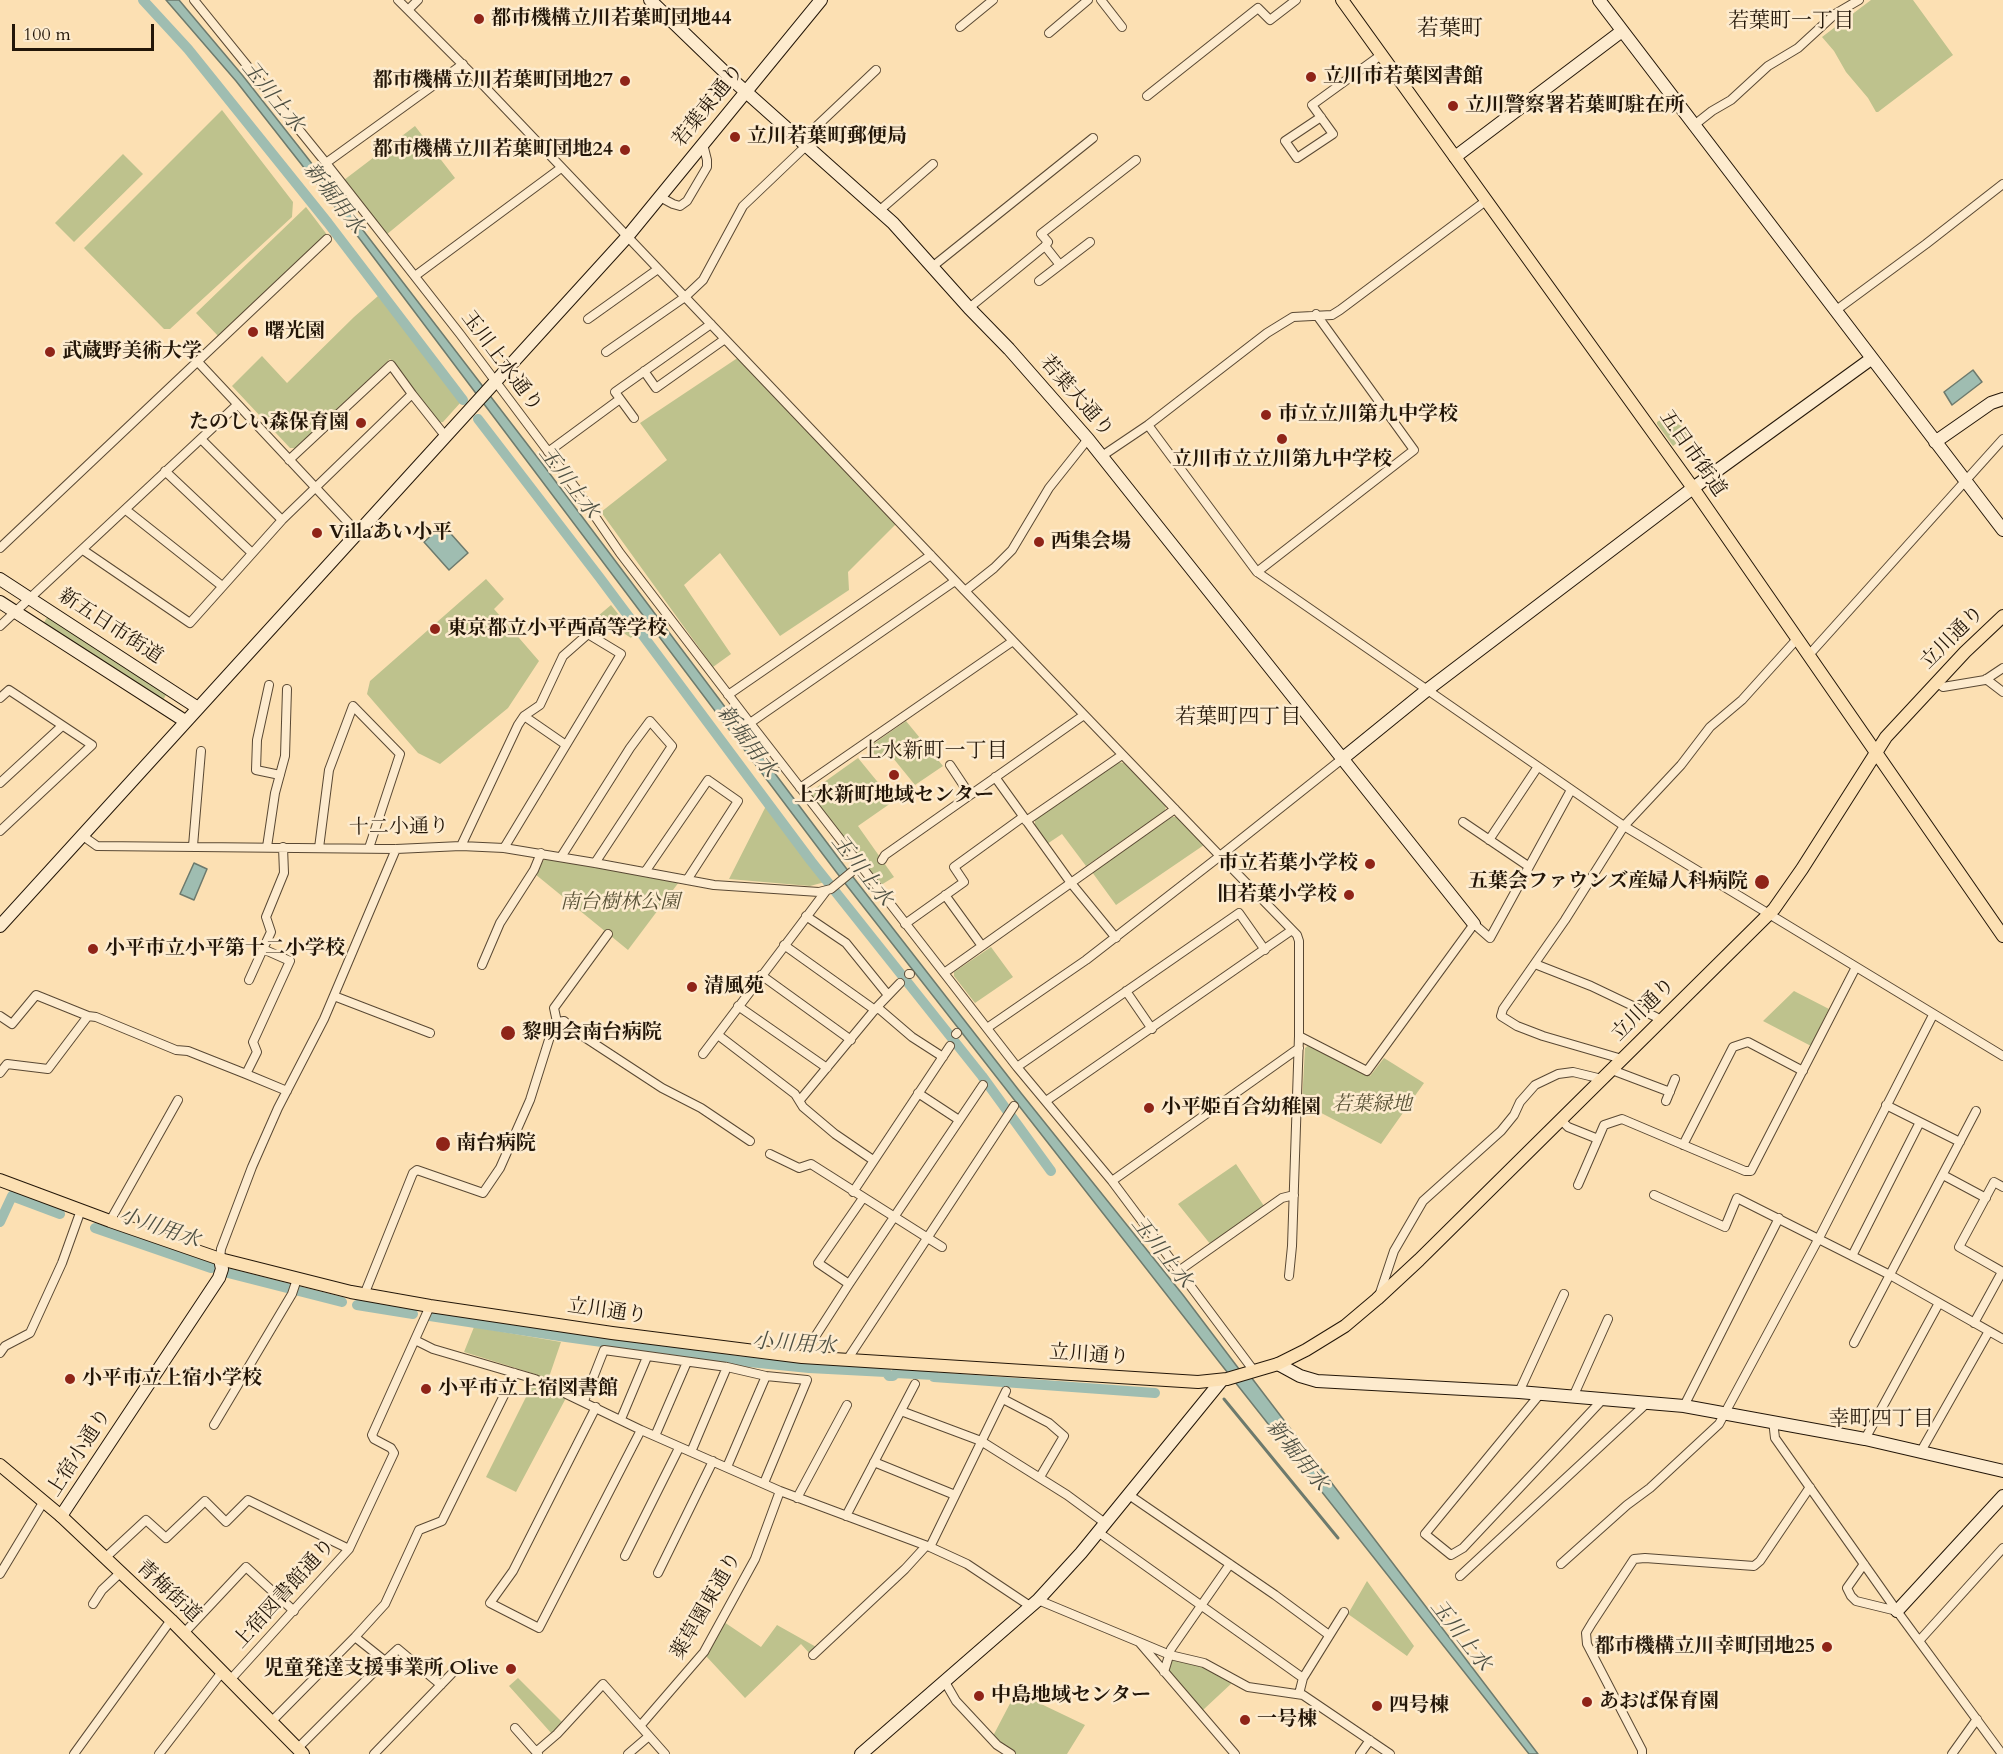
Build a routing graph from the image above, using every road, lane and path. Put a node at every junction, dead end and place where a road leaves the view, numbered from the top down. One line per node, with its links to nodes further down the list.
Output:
1 (194, 0): 30 (street, 玉川上水通り)
2 (398, 0): 13 (street)
3 (418, 0): 13 (street)
4 (650, 0): 21 (street, 若葉大通り)
5 (821, 0): 21 (street, 若葉東通り)
6 (993, 0): 14 (street)
7 (1088, 0): 17 (street)
8 (1101, 0): 15 (street)
9 (1296, 0): 22 (street)
10 (1342, 0): 18 (main road, 五日市街道)
11 (1599, 0): 16 (street)
12 (1859, 0): 24 (street)
13 (408, 10): 19 (street)
14 (960, 27)
15 (1122, 27)
16 (1622, 31): 24 (street); 28 (street)
17 (1049, 33)
18 (1382, 55): 23 (street); 28 (main road, 五日市街道)
19 (463, 64): 30 (street); 32 (street)
20 (876, 70): 26 (street)
21 (747, 91): 26 (street, 若葉大通り); 27 (street, 若葉東通り)
22 (1147, 96)
23 (1321, 117): 23 (street)
24 (1693, 126): 48 (street)
25 (1093, 138): 42 (street)
26 (805, 142): 36 (street, 若葉大通り); 46 (street)
27 (703, 144): 34 (street, 若葉東通り); 34 (street)
28 (1455, 157): 35 (main road, 五日市街道)
29 (1136, 159): 40 (street)
30 (326, 163): 44 (street, 玉川上水通り)
31 (933, 164): 36 (street)
32 (561, 168): 37 (street); 44 (street)
33 (2003, 184): 48 (street)
34 (660, 197): 37 (street, 若葉東通り)
35 (1487, 200): 49 (street); 75 (main road, 五日市街道)
36 (880, 210): 42 (street, 若葉大通り)
37 (627, 237): 43 (street); 57 (street, 若葉東通り)
38 (327, 239): 55 (street)
39 (1090, 242): 41 (street)
40 (1045, 246): 41 (street); 47 (street)
41 (1060, 265): 45 (street)
42 (932, 267): 47 (street, 若葉大通り)
43 (658, 269): 46 (street); 50 (street)
44 (415, 276): 57 (street, 玉川上水通り)
45 (1039, 281)
46 (686, 297): 51 (street); 53 (street)
47 (969, 308): 66 (street, 若葉大通り)
48 (1835, 311): 54 (street)
49 (1316, 314): 63 (street); 84 (street)
50 (588, 319)
51 (711, 324): 52 (street); 56 (street)
52 (725, 339): 56 (street); 83 (street)
53 (606, 352)
54 (1871, 359): 68 (street); 75 (street)
55 (198, 362): 61 (street); 80 (street)
56 (644, 371): 59 (street)
57 (492, 386): 64 (street, 若葉東通り); 69 (street, 玉川上水通り)
58 (412, 394): 64 (street); 71 (street); 74 (street)
59 (620, 399): 62 (street); 69 (street)
60 (2003, 399): 68 (street)
61 (237, 405): 65 (street); 71 (street)
62 (634, 418)
63 (1148, 425): 70 (street); 84 (street)
64 (446, 437): 79 (street, 若葉東通り)
65 (201, 439): 72 (street); 77 (street)
66 (1088, 439): 70 (street, 若葉大通り); 88 (street)
67 (2003, 439): 73 (street)
68 (1935, 442): 73 (street)
69 (548, 452): 106 (street, 玉川上水通り)
70 (1102, 456): 118 (street, 若葉大通り)
71 (289, 460): 74 (street)
72 (165, 471): 76 (street); 82 (street)
73 (1965, 482): 78 (street); 96 (street)
74 (315, 487): 77 (street); 79 (street)
75 (1693, 488): 94 (main road, 五日市街道); 104 (street)
76 (126, 510): 81 (street); 87 (street)
77 (282, 520): 82 (street)
78 (2003, 530)
79 (358, 533): 108 (street, 若葉東通り)
80 (0, 548)
81 (83, 550): 87 (street); 89 (street)
82 (252, 553): 87 (street)
83 (931, 555): 86 (street); 106 (street)
84 (1257, 572): 104 (street)
85 (0, 579): 89 (street, 新五日市街道)
86 (955, 581): 88 (street); 112 (street)
87 (222, 586)
88 (965, 591): 95 (street)
89 (29, 597): 91 (street); 108 (street, 新五日市街道)
90 (0, 602): 91 (street, 新五日市街道)
91 (15, 611): 93 (street); 111 (street, 新五日市街道)
92 (2003, 616): 99 (main road, 立川通り)
93 (0, 626)
94 (1797, 639): 96 (main road, 五日市街道); 130 (street)
95 (1013, 641): 109 (street); 124 (street)
96 (1808, 656): 116 (main road, 五日市街道)
97 (2003, 668): 98 (street)
98 (1986, 680): 99 (street); 105 (street)
99 (1937, 682): 116 (main road, 立川通り)
100 (0, 684): 103 (street)
101 (269, 685): 121 (street)
102 (286, 689): 121 (street)
103 (9, 690): 107 (street); 113 (street)
104 (1428, 690): 118 (street); 120 (street)
105 (2003, 692)
106 (728, 695): 112 (street, 玉川上水通り)
107 (0, 698)
108 (198, 708): 111 (street, 若葉東通り)
109 (1084, 715): 117 (street); 122 (street)
110 (524, 716): 114 (street); 114 (street); 135 (street)
111 (185, 721): 132 (street, 若葉東通り)
112 (750, 723): 124 (street, 玉川上水通り)
113 (62, 726): 123 (street); 131 (street)
114 (566, 745): 140 (street)
115 (201, 751): 134 (street)
116 (1876, 752): 154 (main road, 立川通り); 161 (main road, 五日市街道)
117 (1122, 755): 127 (street); 128 (street)
118 (1342, 759): 143 (street); 157 (street, 若葉大通り)
119 (950, 765): 126 (street)
120 (1538, 768): 125 (street); 133 (street)
121 (280, 775): 136 (street)
122 (995, 777): 126 (street); 128 (street)
123 (0, 783)
124 (800, 788): 147 (street, 玉川上水通り)
125 (1571, 790): 130 (street); 148 (street)
126 (970, 795): 145 (street)
127 (1175, 810): 143 (street); 151 (street)
128 (1024, 819): 151 (street); 153 (street)
129 (1463, 822): 133 (street)
130 (1624, 826): 154 (street); 167 (street)
131 (0, 831)
132 (83, 836): 134 (street, 十二小通り); 158 (street)
133 (1489, 840): 148 (street)
134 (193, 846): 136 (street, 十二小通り)
135 (461, 846): 140 (street, 十二小通り); 141 (street, 十二小通り)
136 (267, 847): 137 (street, 十二小通り)
137 (283, 847): 138 (street, 十二小通り); 165 (street)
138 (319, 848): 139 (street, 十二小通り); 139 (street)
139 (369, 848): 141 (street, 十二小通り)
140 (504, 848): 142 (street, 十二小通り)
141 (396, 849): 176 (street)
142 (541, 853): 144 (street, 十二小通り); 168 (street)
143 (1220, 856): 159 (street); 162 (street)
144 (561, 857): 146 (street, 十二小通り); 146 (street)
145 (882, 860)
146 (595, 862): 149 (street, 十二小通り)
147 (860, 865): 152 (street); 156 (street, 玉川上水通り)
148 (1528, 866): 157 (street)
149 (645, 872): 150 (street, 十二小通り); 150 (street)
150 (687, 880): 152 (street, 十二小通り)
151 (1071, 883): 162 (street); 164 (street)
152 (831, 888): 155 (street)
153 (945, 896): 156 (street); 164 (street)
154 (1769, 913): 169 (street); 182 (main road, 立川通り)
155 (806, 916): 163 (street); 175 (street)
156 (905, 924): 170 (street, 玉川上水通り)
157 (1474, 924): 188 (street)
158 (0, 926)
159 (1292, 930): 166 (street); 188 (street)
160 (608, 934): 183 (street)
161 (2003, 936)
162 (1116, 938): 184 (street)
163 (784, 945): 171 (street); 178 (street)
164 (982, 946): 170 (street)
165 (263, 949): 172 (street); 200 (street)
166 (1265, 950): 174 (street); 185 (street)
167 (1536, 964): 182 (street); 195 (street)
168 (482, 965)
169 (1856, 967): 179 (street); 198 (street)
170 (944, 973): 184 (street, 玉川上水通り)
171 (761, 975): 177 (street); 189 (street)
172 (249, 980)
173 (900, 983): 175 (street)
174 (1126, 991): 185 (street); 196 (street)
175 (888, 995): 178 (street)
176 (334, 996): 186 (street); 204 (street)
177 (738, 1006): 187 (street); 197 (street)
178 (876, 1008): 189 (street); 194 (street)
179 (1934, 1015): 193 (street); 211 (street)
180 (0, 1016): 181 (street)
181 (88, 1016): 199 (street); 200 (street)
182 (1660, 1021): 195 (main road, 立川通り)
183 (557, 1022): 218 (street); 249 (street)
184 (987, 1028): 196 (street, 玉川上水通り)
185 (1152, 1029): 209 (street)
186 (430, 1034)
187 (718, 1035): 192 (street); 208 (street)
188 (1299, 1036): 191 (street)
189 (851, 1040): 197 (street)
190 (950, 1046): 194 (street)
191 (1299, 1048): 225 (street); 229 (street)
192 (703, 1054)
193 (2003, 1056)
194 (943, 1057): 206 (street)
195 (1622, 1059): 201 (main road, 立川通り)
196 (1017, 1067): 209 (street, 玉川上水通り)
197 (827, 1068): 208 (street)
198 (1803, 1071): 220 (street); 220 (street)
199 (0, 1073)
200 (246, 1074): 204 (street)
201 (1607, 1074): 205 (street); 215 (main road, 立川通り); 250 (street)
202 (1675, 1079): 205 (street)
203 (982, 1085): 214 (street)
204 (287, 1091): 241 (street)
205 (1670, 1092): 210 (street)
206 (918, 1093): 214 (street); 222 (street)
207 (178, 1100): 236 (street)
208 (800, 1100): 222 (street)
209 (1046, 1101): 225 (street, 玉川上水通り)
210 (1666, 1101)
211 (1886, 1105): 216 (street); 237 (street)
212 (1010, 1112): 238 (street)
213 (1976, 1112): 219 (street)
214 (959, 1120): 234 (street)
215 (1561, 1120): 217 (street); 250 (main road, 立川通り)
216 (1920, 1122): 219 (street); 240 (street)
217 (1598, 1139): 220 (street); 226 (street)
218 (750, 1141)
219 (1960, 1142): 223 (street)
220 (1683, 1145)
221 (770, 1154): 228 (street)
222 (873, 1161): 228 (street)
223 (1942, 1175): 232 (street); 244 (street)
224 (0, 1180): 233 (main road, 立川通り)
225 (1112, 1181): 242 (street, 玉川上水通り)
226 (1578, 1185)
227 (2003, 1187): 232 (street)
228 (852, 1192): 231 (street)
229 (1294, 1195): 242 (street); 245 (street)
230 (1654, 1195): 235 (street)
231 (863, 1198): 234 (street); 246 (street)
232 (1986, 1198): 243 (street)
233 (81, 1210): 236 (main road, 立川通り); 259 (street)
234 (893, 1217): 238 (street); 246 (street)
235 (1779, 1218): 237 (street); 278 (street)
236 (110, 1221): 241 (main road, 立川通り)
237 (1819, 1238): 240 (street); 281 (street)
238 (928, 1239): 239 (street); 262 (street)
239 (942, 1248)
240 (1852, 1256): 244 (street)
241 (220, 1259): 247 (main road, 立川通り); 306 (street, 上宿小通り)
242 (1180, 1270): 266 (street, 玉川上水通り)
243 (2002, 1272): 254 (street)
244 (1890, 1275): 251 (street); 258 (street)
245 (1289, 1276)
246 (849, 1284): 261 (street)
247 (294, 1287): 249 (main road, 立川通り); 284 (street)
248 (1564, 1294): 271 (street)
249 (364, 1295): 252 (main road, 立川通り)
250 (1377, 1299): 264 (main road, 立川通り)
251 (1939, 1303): 254 (street); 287 (street)
252 (430, 1306): 257 (street, 上宿図書館通り); 261 (main road, 立川通り)
253 (1608, 1319): 273 (street)
254 (1974, 1323): 255 (street)
255 (1989, 1331): 256 (street); 291 (street)
256 (2003, 1339)
257 (415, 1340): 267 (street); 311 (street, 上宿図書館通り)
258 (1854, 1343)
259 (0, 1353)
260 (647, 1357): 263 (street); 275 (street); 282 (street)
261 (802, 1358): 262 (main road, 立川通り)
262 (847, 1360): 269 (main road, 立川通り)
263 (687, 1362): 265 (street); 286 (street)
264 (1278, 1364): 266 (main road, 立川通り); 271 (street)
265 (727, 1367): 268 (street); 290 (street)
266 (1252, 1371): 269 (main road, 立川通り)
267 (515, 1373): 275 (street); 330 (street)
268 (766, 1376): 295 (street); 298 (street)
269 (1225, 1379): 302 (street)
270 (915, 1384): 280 (street)
271 (1519, 1392): 272 (street)
272 (1540, 1394): 273 (street); 274 (street)
273 (1573, 1397): 274 (street)
274 (1604, 1398): 276 (street)
275 (584, 1401): 279 (street)
276 (1648, 1402): 278 (street); 320 (street)
277 (847, 1406): 304 (street)
278 (1684, 1406): 281 (street)
279 (596, 1407): 282 (street); 285 (street)
280 (901, 1411): 288 (street); 293 (street)
281 (1725, 1413): 283 (street); 315 (street)
282 (621, 1419): 285 (street)
283 (1773, 1421): 287 (street); 299 (street)
284 (214, 1425)
285 (641, 1430): 286 (street)
286 (655, 1436): 289 (street)
287 (1865, 1439): 291 (street)
288 (981, 1441): 297 (street); 297 (street); 301 (street)
289 (680, 1448): 290 (street); 312 (street)
290 (691, 1452): 292 (street)
291 (1920, 1453): 296 (street)
292 (713, 1461): 295 (street); 318 (street)
293 (874, 1462): 301 (street); 307 (street)
294 (0, 1465): 305 (main road, 青梅街道)
295 (727, 1467): 298 (street)
296 (2003, 1471)
297 (1040, 1477): 308 (street)
298 (764, 1483): 300 (street)
299 (1810, 1487): 316 (street); 361 (street)
300 (780, 1491): 304 (street); 345 (street, 薬草園東通り)
301 (955, 1495): 309 (street)
302 (1129, 1495): 308 (street); 314 (street)
303 (2003, 1496): 325 (street)
304 (797, 1498): 307 (street)
305 (44, 1501): 306 (main road, 青梅街道); 319 (street)
306 (61, 1516): 313 (main road, 青梅街道)
307 (846, 1516): 309 (street)
308 (1102, 1528): 321 (street); 323 (street)
309 (928, 1547): 321 (street); 333 (street)
310 (2003, 1548): 331 (street)
311 (349, 1549): 313 (street); 324 (street, 上宿図書館通り)
312 (625, 1556)
313 (105, 1558): 317 (main road, 青梅街道)
314 (1230, 1564): 323 (street); 329 (street)
315 (1561, 1564)
316 (1864, 1564): 325 (street); 325 (street)
317 (120, 1573): 322 (street); 327 (main road, 青梅街道)
318 (658, 1573)
319 (0, 1574)
320 (1460, 1576)
321 (1034, 1603): 332 (street); 340 (street)
322 (93, 1604)
323 (1200, 1605): 334 (street); 339 (street)
324 (294, 1611): 328 (street); 338 (street, 上宿図書館通り)
325 (1898, 1611): 331 (street)
326 (1344, 1612): 329 (street)
327 (171, 1620): 328 (main road, 青梅街道); 351 (street)
328 (184, 1633): 338 (main road, 青梅街道)
329 (1329, 1635): 339 (street)
330 (356, 1637): 335 (street); 344 (street)
331 (1919, 1641): 343 (street)
332 (1139, 1642): 334 (street); 337 (street)
333 (813, 1655)
334 (1170, 1655): 337 (street); 342 (street)
335 (385, 1662): 341 (street); 349 (street)
336 (461, 1664): 341 (street)
337 (1164, 1672): 358 (street)
338 (226, 1676): 344 (main road, 青梅街道); 352 (street, 上宿図書館通り)
339 (1303, 1678): 342 (street)
340 (945, 1683): 356 (street); 357 (street)
341 (441, 1684): 353 (street)
342 (1299, 1694): 348 (street)
343 (1977, 1719): 362 (street); 363 (street)
344 (272, 1722): 349 (main road, 青梅街道)
345 (641, 1725): 347 (street); 350 (street)
346 (515, 1728): 350 (street)
347 (649, 1736): 354 (street); 355 (street)
348 (1370, 1740): 359 (street); 360 (street)
349 (301, 1751)
350 (537, 1753)
351 (74, 1754)
352 (159, 1754)
353 (375, 1754)
354 (628, 1754)
355 (665, 1754)
356 (861, 1754)
357 (1011, 1754)
358 (1235, 1754)
359 (1360, 1754)
360 (1390, 1754)
361 (1642, 1754)
362 (1952, 1754)
363 (2002, 1754)

